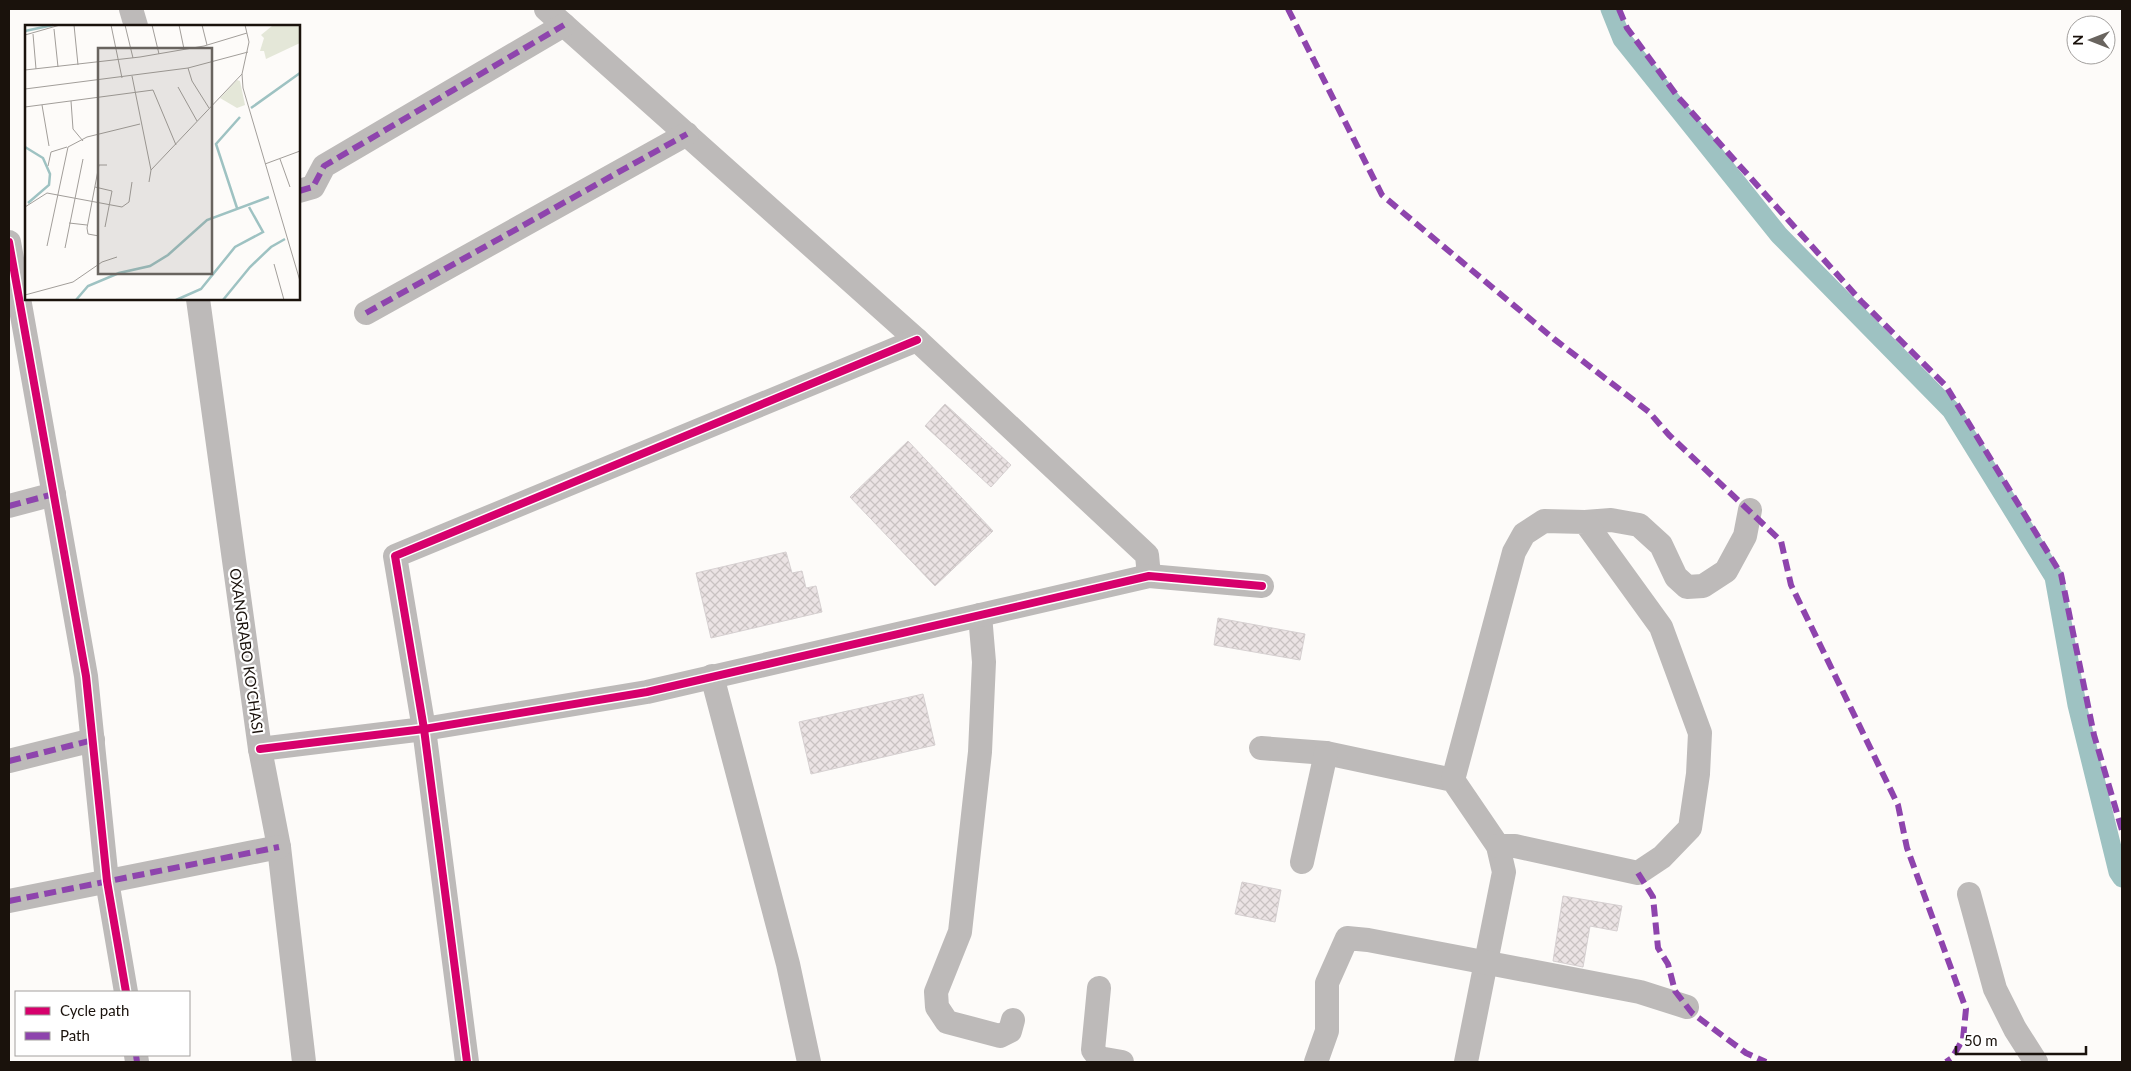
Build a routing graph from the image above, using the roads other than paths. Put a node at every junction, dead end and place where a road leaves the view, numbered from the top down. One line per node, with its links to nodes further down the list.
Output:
1 (131, 9): 3 (street)
2 (546, 9): 4 (street)
3 (136, 25)
4 (564, 25): 5 (street); 6 (street)
5 (687, 134): 9 (street); 10 (street)
6 (300, 191)
7 (10, 256): 11 (street)
8 (198, 300): 22 (street, OXANGRABO KO'CHASI)
9 (366, 313)
10 (917, 340): 15 (street); 19 (street)
11 (54, 494): 12 (street); 20 (street)
12 (9, 506)
13 (1750, 510): 14 (street)
14 (1585, 522): 25 (street); 26 (street)
15 (1150, 576): 16 (street); 17 (street)
16 (1262, 586)
17 (980, 615): 18 (street); 36 (street)
18 (712, 676): 19 (street); 39 (street)
19 (424, 729): 22 (street); 38 (street)
20 (93, 740): 24 (street); 29 (street)
21 (1261, 748): 23 (street)
22 (260, 749): 27 (street, OXANGRABO KO'CHASI)
23 (1326, 753): 25 (street); 28 (street)
24 (9, 761)
25 (1453, 780): 26 (street)
26 (1498, 846): 32 (street)
27 (279, 847): 29 (street); 37 (street, OXANGRABO KO'CHASI)
28 (1302, 862)
29 (107, 881): 31 (street); 34 (street)
30 (1969, 894): 43 (street)
31 (9, 901)
32 (1486, 963): 35 (street); 41 (street); 42 (street)
33 (1099, 988): 40 (street)
34 (126, 991)
35 (1687, 1007)
36 (1013, 1020)
37 (304, 1062)
38 (467, 1062)
39 (809, 1062)
40 (1122, 1062)
41 (1316, 1062)
42 (1466, 1062)
43 (2036, 1062)

